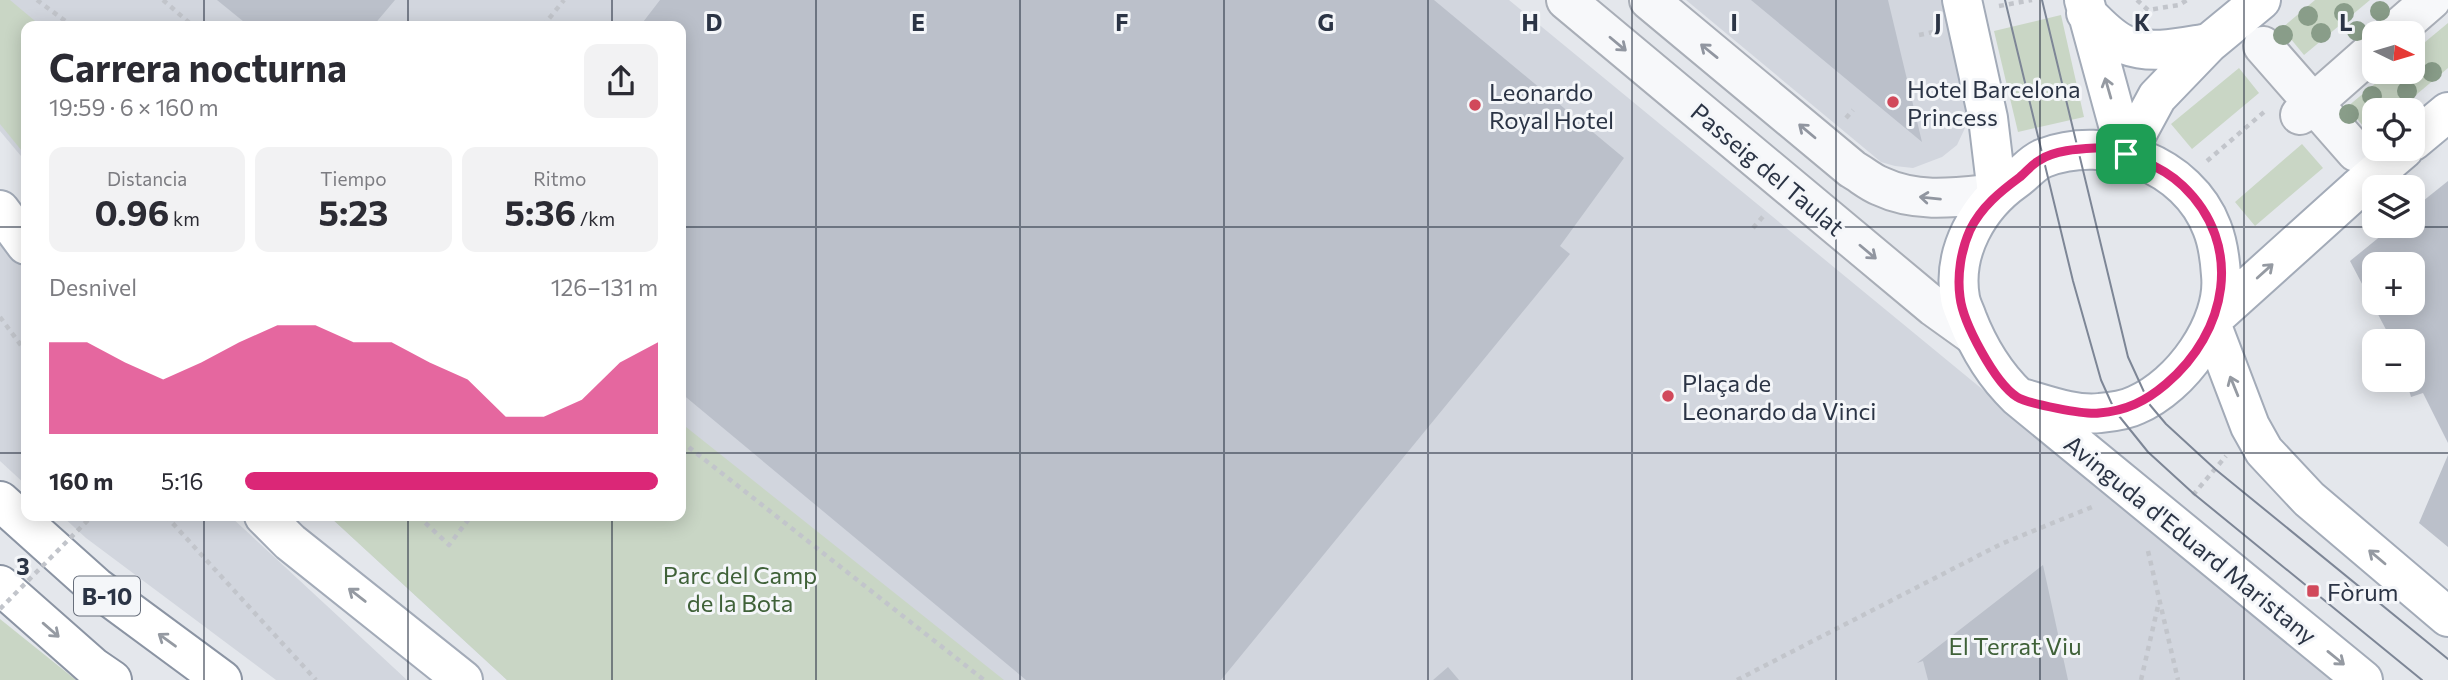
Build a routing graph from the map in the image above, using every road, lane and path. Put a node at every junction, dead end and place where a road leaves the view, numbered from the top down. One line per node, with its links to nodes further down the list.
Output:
1 (37, 0): 13 (path)
2 (163, 0): 14 (path)
3 (564, 0): 15 (path)
4 (1566, 0): 34 (street, Passeig del Taulat, one-way to 34)
5 (1649, 0): 27 (street, one-way to 5)
6 (2032, 0): 11 (path)
7 (2137, 0): 8 (path)
8 (2187, 0)
9 (2261, 0): 17 (main road)
10 (2431, 0): 16 (street)
11 (1976, 4): 27 (main road)
12 (2085, 7): 17 (main road); 24 (main road, one-way to 12)
13 (65, 21)
14 (187, 21)
15 (547, 21)
16 (2407, 21)
17 (2209, 43): 24 (main road)
18 (2263, 46): 20 (street)
19 (2362, 59): 20 (street)
20 (2293, 110): 23 (street); 26 (path)
21 (2448, 112): 22 (main road)
22 (2425, 131)
23 (2356, 152)
24 (2126, 154): 27 (main road, Avinguda d'Eduard Maristany); 33 (main road, Avinguda d'Eduard Maristany)
25 (2390, 161): 33 (main road, one-way to 25)
26 (2199, 169)
27 (1997, 193): 34 (main road, Avinguda d'Eduard Maristany)
28 (0, 210): 31 (main road)
29 (1768, 211): 30 (path, Passeig del Taulat)
30 (1753, 228)
31 (21, 238)
32 (0, 317): 35 (path)
33 (2213, 322): 36 (main road); 53 (main road, one-way to 33)
34 (1973, 335): 36 (main road, Avinguda d'Eduard Maristany)
35 (21, 345)
36 (2018, 397): 62 (main road, Avinguda d'Eduard Maristany, one-way to 62)
37 (686, 446): 58 (path)
38 (2229, 452): 40 (path, Avinguda d'Eduard Maristany)
39 (0, 501): 42 (main road, B-10, one-way to 39)
40 (2185, 504)
41 (2092, 507): 59 (path)
42 (21, 520)
43 (22, 521): 55 (main road, B-10, one-way to 43)
44 (87, 521): 52 (path, bridge)
45 (171, 521): 56 (path)
46 (269, 521): 57 (main road, one-way to 46)
47 (423, 521): 48 (path)
48 (467, 521)
49 (2148, 550): 51 (path)
50 (0, 585): 54 (main road, B-10, one-way to 54)
51 (2159, 601): 60 (path); 61 (path)
52 (0, 609)
53 (2448, 617)
54 (112, 680)
55 (222, 680)
56 (316, 680)
57 (463, 680)
58 (984, 680)
59 (1737, 680)
60 (2141, 680)
61 (2178, 680)
62 (2364, 680)

